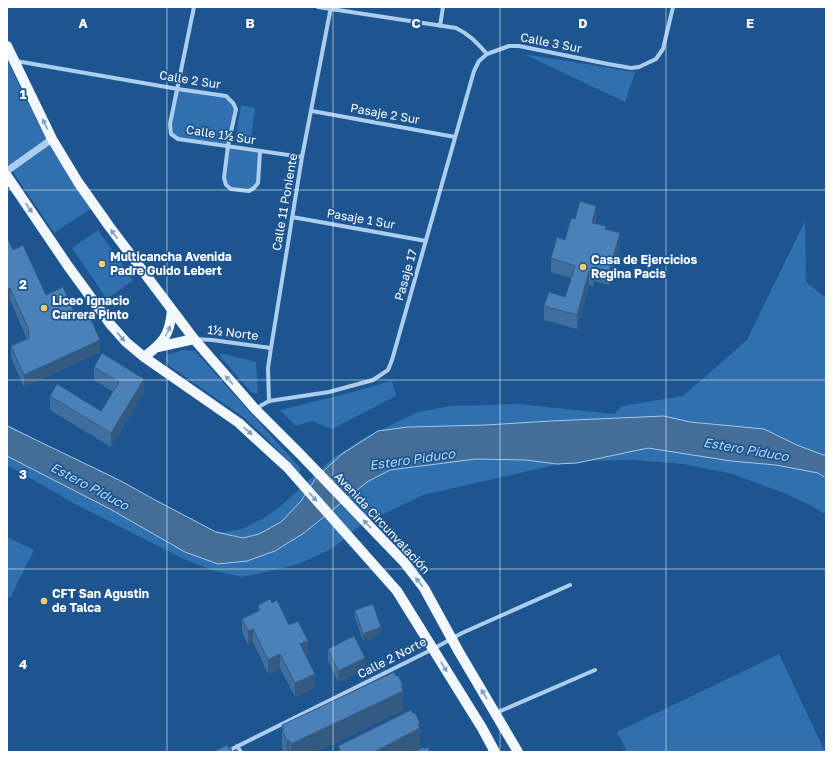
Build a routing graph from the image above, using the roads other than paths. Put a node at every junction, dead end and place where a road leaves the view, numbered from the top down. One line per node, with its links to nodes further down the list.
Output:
1 (194, 7): 10 (street, Calle 1½ Sur)
2 (318, 7): 5 (street)
3 (443, 7): 6 (street)
4 (673, 7): 8 (street, Calle 3 Sur)
5 (331, 8): 6 (street); 11 (street, Calle 11 Poniente)
6 (440, 26): 8 (street)
7 (7, 46): 9 (main road, Avenida Circunvalación)
8 (487, 54): 12 (street, Pasaje 17)
9 (14, 61): 10 (street, Calle 2 Sur); 13 (main road, Avenida Circunvalación, one-way to 9)
10 (178, 89): 14 (street, Calle 2 Sur); 14 (street, Calle 1½ Sur)
11 (312, 111): 12 (street, Pasaje 2 Sur); 16 (street, Calle 11 Poniente)
12 (455, 137): 20 (street, Pasaje 17)
13 (52, 139): 17 (street); 21 (main road, Avenida Circunvalación, one-way to 13)
14 (228, 146): 15 (street, Calle 1½ Sur); 15 (street, Calle 2 Sur)
15 (260, 152): 16 (street, Calle 1½ Sur)
16 (302, 157): 19 (street, Calle 11 Poniente)
17 (7, 171)
18 (7, 176): 25 (main road, one-way to 25)
19 (292, 217): 20 (street, Pasaje 1 Sur); 24 (street, Calle 11 Poniente)
20 (426, 241): 26 (street, Pasaje 17)
21 (172, 312): 22 (main road, Avenida Circunvalación); 23 (main road, one-way to 21)
22 (194, 339): 23 (main road); 24 (street, 1½ Norte); 27 (main road, Avenida Circunvalación, one-way to 22)
23 (158, 347): 25 (main road)
24 (271, 348): 26 (street, Calle 11 Poniente)
25 (144, 357): 30 (main road, one-way to 30)
26 (269, 401): 27 (street, Pasaje 17)
27 (255, 409): 29 (main road, Avenida Circunvalación, one-way to 27)
28 (570, 585): 29 (street, Calle 2 Norte)
29 (452, 638): 30 (street, Calle 2 Norte); 32 (main road, Avenida Circunvalación, one-way to 29)
30 (433, 649): 33 (street, Calle 2 Norte); 36 (main road, one-way to 36)
31 (595, 670): 32 (street)
32 (496, 713): 37 (main road, Avenida Circunvalación)
33 (237, 746): 34 (street, Calle 2 Norte); 35 (street)
34 (226, 752)
35 (241, 752)
36 (495, 752)
37 (518, 752)

